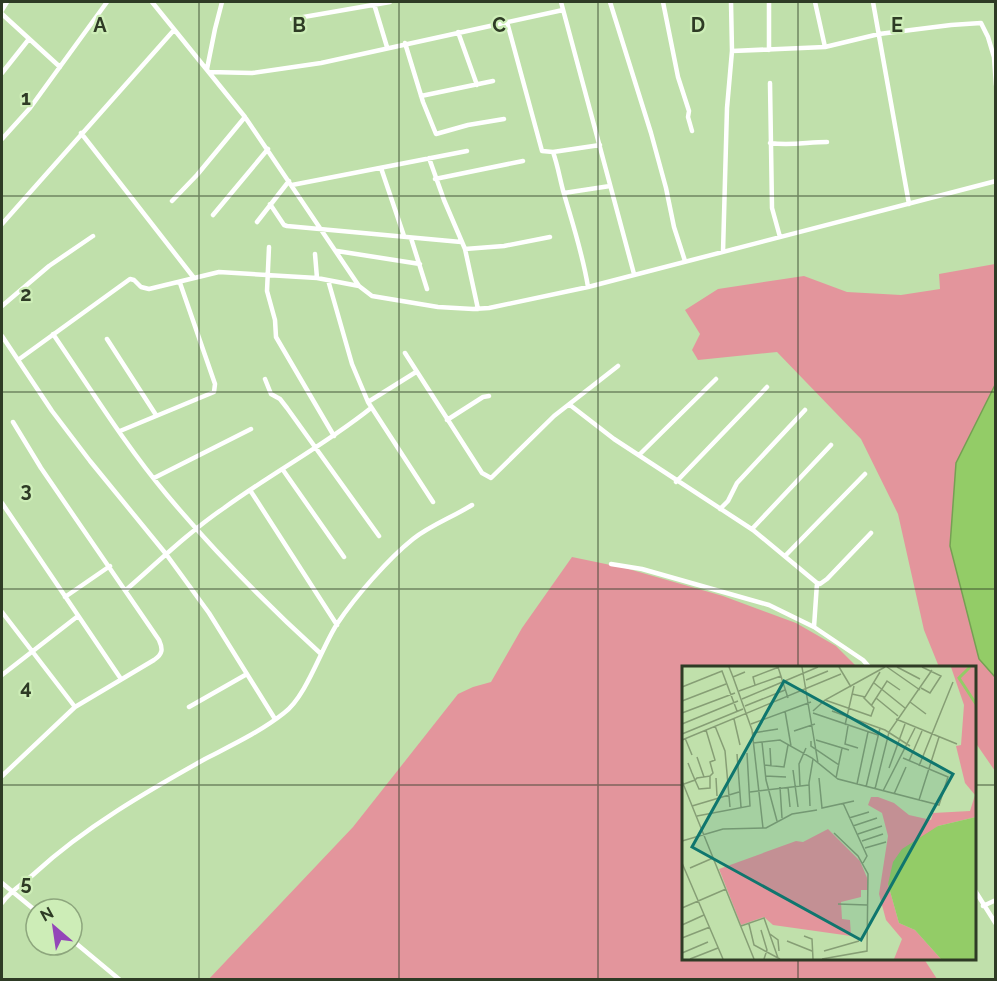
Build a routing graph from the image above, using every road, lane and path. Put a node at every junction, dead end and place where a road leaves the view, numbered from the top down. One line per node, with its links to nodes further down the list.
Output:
1 (8, 2): 15 (street)
2 (107, 2): 27 (street)
3 (152, 2): 18 (street)
4 (222, 2): 28 (street)
5 (390, 2): 13 (street)
6 (561, 2): 14 (street)
7 (610, 2): 72 (street)
8 (663, 2): 37 (street)
9 (731, 2): 26 (street)
10 (769, 2): 25 (street)
11 (815, 2): 24 (street)
12 (873, 2): 20 (street)
13 (374, 3): 16 (street); 23 (street)
14 (564, 10): 17 (street); 42 (street)
15 (2, 12): 21 (street)
16 (292, 19)
17 (507, 22): 19 (street); 45 (street)
18 (174, 30): 28 (street); 38 (street)
19 (458, 32): 22 (street); 32 (street)
20 (879, 34): 24 (street); 33 (street); 56 (street)
21 (29, 39): 27 (street); 29 (street)
22 (405, 43): 23 (street); 34 (street)
23 (387, 47): 28 (street)
24 (825, 47): 25 (street)
25 (769, 50): 26 (street)
26 (732, 51): 70 (street)
27 (60, 67): 39 (street)
28 (208, 70): 35 (street)
29 (2, 73)
30 (493, 81): 32 (street)
31 (770, 83): 41 (street)
32 (477, 85): 34 (street)
33 (996, 85)
34 (421, 96): 36 (street)
35 (245, 117): 43 (street); 54 (street)
36 (504, 119)
37 (692, 131)
38 (81, 133): 59 (street); 76 (street)
39 (2, 139)
40 (828, 142): 41 (street)
41 (770, 143): 64 (street)
42 (600, 145): 45 (street); 52 (street)
43 (268, 149): 51 (street); 57 (street)
44 (467, 151): 46 (street)
45 (554, 152): 53 (street)
46 (429, 158): 48 (street); 49 (street)
47 (523, 161): 49 (street)
48 (381, 168): 51 (street); 62 (street)
49 (435, 179): 66 (street)
50 (996, 181): 56 (street)
51 (291, 183): 55 (street); 60 (street)
52 (610, 186): 53 (street); 74 (street)
53 (564, 193): 81 (street)
54 (172, 201)
55 (270, 204): 58 (street); 60 (street)
56 (909, 204): 64 (street)
57 (213, 215)
58 (257, 222)
59 (2, 224)
60 (321, 228): 62 (street); 69 (street)
61 (93, 236): 83 (street)
62 (404, 236): 65 (street)
63 (550, 237): 68 (street)
64 (780, 237): 70 (street)
65 (411, 238): 66 (street); 73 (street)
66 (461, 242): 68 (street)
67 (269, 247): 75 (street)
68 (465, 249): 84 (street)
69 (337, 251): 73 (street); 80 (street)
70 (723, 252): 72 (street)
71 (315, 254): 77 (street)
72 (685, 261): 74 (street)
73 (420, 264): 82 (street)
74 (634, 274): 81 (street)
75 (268, 275): 76 (street); 77 (street); 105 (street)
76 (194, 278): 79 (street)
77 (317, 278): 78 (street)
78 (328, 280): 80 (street); 96 (street)
79 (180, 283): 85 (street); 100 (street)
80 (359, 286): 84 (street)
81 (588, 287): 84 (street)
82 (427, 289)
83 (2, 306)
84 (478, 309)
85 (53, 334): 89 (street); 104 (street)
86 (2, 336): 89 (street)
87 (107, 339): 100 (street)
88 (405, 353): 91 (street)
89 (18, 360): 122 (street)
90 (618, 366): 97 (street)
91 (416, 372): 96 (street); 101 (street)
92 (265, 379): 107 (street)
93 (716, 379): 108 (street)
94 (767, 387): 112 (street)
95 (489, 396): 101 (street)
96 (368, 402): 98 (street)
97 (570, 405): 101 (street); 108 (street)
98 (371, 408): 105 (street); 114 (street)
99 (805, 410): 117 (street)
100 (156, 415): 104 (street)
101 (447, 420)
102 (14, 422): 126 (street)
103 (250, 429): 111 (street)
104 (120, 431): 111 (street)
105 (334, 436): 107 (street)
106 (831, 446): 119 (street)
107 (315, 448): 109 (street); 121 (street)
108 (639, 455): 112 (street)
109 (283, 470): 113 (street); 124 (street)
110 (864, 474): 123 (street)
111 (154, 478): 118 (street)
112 (676, 482): 117 (street)
113 (250, 490): 118 (street); 132 (street)
114 (433, 502)
115 (2, 503): 129 (street)
116 (472, 505): 132 (street)
117 (720, 509): 119 (street)
118 (197, 529): 122 (street); 135 (street)
119 (752, 529): 123 (street)
120 (871, 533): 127 (street)
121 (379, 536)
122 (166, 554): 128 (street); 137 (street)
123 (785, 556): 127 (street)
124 (344, 557)
125 (611, 564): 133 (street)
126 (110, 566): 128 (street); 129 (street)
127 (817, 583): 133 (street)
128 (126, 590): 139 (street)
129 (65, 597): 131 (street)
130 (2, 612): 134 (street)
131 (78, 616): 134 (street); 139 (street)
132 (337, 625): 135 (street)
133 (814, 627): 136 (street)
134 (33, 651): 138 (street); 140 (street)
135 (320, 653): 142 (street)
136 (868, 666)
137 (247, 674): 141 (street); 142 (street)
138 (2, 675)
139 (121, 679): 140 (street)
140 (75, 707): 143 (street)
141 (189, 707)
142 (275, 719): 145 (street)
143 (2, 777)
144 (2, 883): 145 (street)
145 (11, 891): 147 (street); 149 (street)
146 (996, 900): 150 (street)
147 (24, 901)
148 (977, 902): 150 (street)
149 (2, 903)
150 (983, 906): 151 (street)
151 (996, 924)
152 (84, 950): 153 (street)
153 (120, 980)

